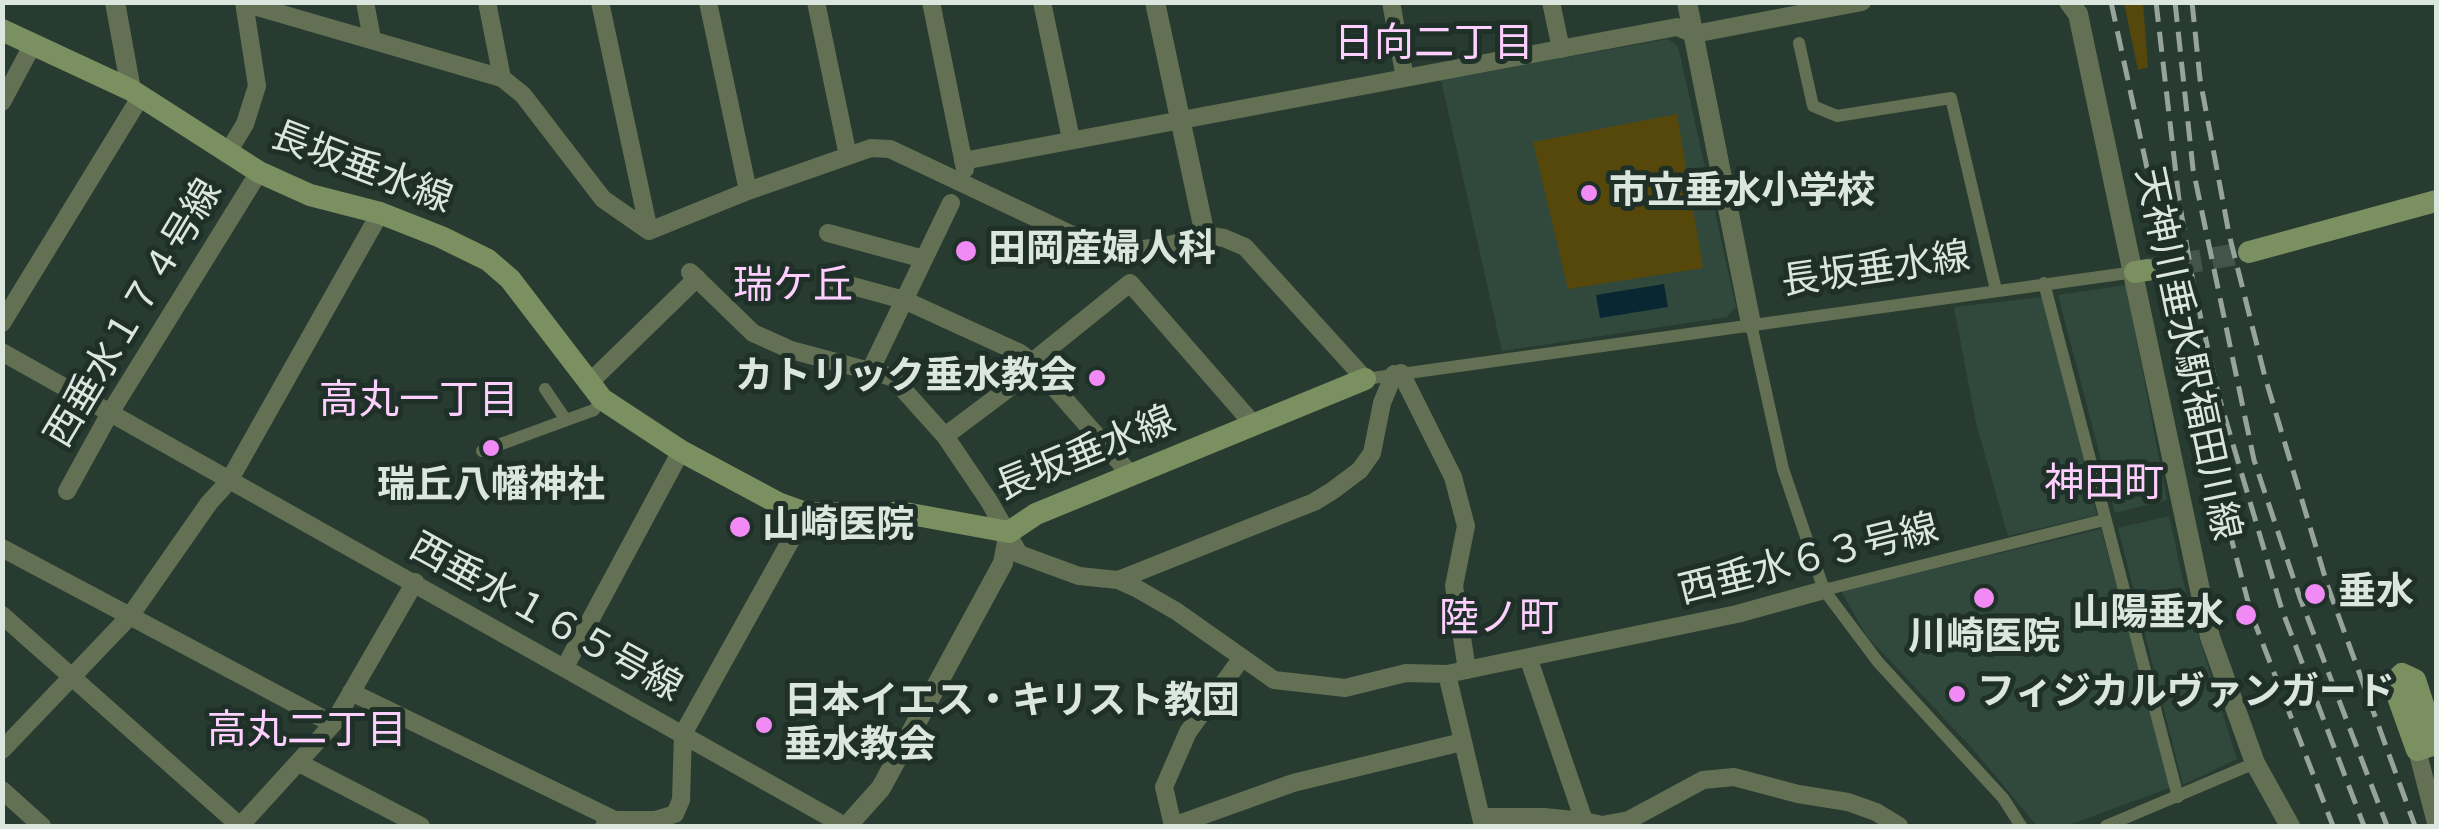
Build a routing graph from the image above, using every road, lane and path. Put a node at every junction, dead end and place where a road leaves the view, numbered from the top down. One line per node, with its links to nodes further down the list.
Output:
1 (115, 2): 24 (street)
2 (365, 2): 18 (street)
3 (487, 2): 22 (street)
4 (600, 2): 37 (street)
5 (708, 2): 33 (street)
6 (816, 2): 29 (street)
7 (931, 2): 30 (street)
8 (1042, 2): 27 (street)
9 (1155, 2): 26 (street)
10 (1392, 2): 23 (street)
11 (1552, 2): 21 (street)
12 (1687, 2): 17 (street)
13 (1862, 2): 17 (street)
14 (2069, 2): 42 (street, 天神川垂水駅福田川線)
15 (244, 3): 18 (street); 28 (street)
16 (2, 30): 20 (main road, 長坂垂水線)
17 (1694, 34): 21 (street); 48 (street)
18 (372, 39): 22 (street)
19 (1799, 43): 45 (street)
20 (33, 44): 24 (main road, 長坂垂水線); 25 (street)
21 (1561, 50): 23 (street)
22 (502, 78): 37 (street)
23 (1405, 78): 26 (street)
24 (136, 93): 28 (main road, 長坂垂水線); 47 (street)
25 (2, 102)
26 (1179, 119): 27 (street); 39 (street)
27 (1071, 140): 30 (street)
28 (228, 152): 31 (main road, 長坂垂水線)
29 (848, 156): 32 (street); 33 (street)
30 (963, 160): 32 (street)
31 (260, 172): 36 (main road, 長坂垂水線); 56 (street, 西垂水１７４号線)
32 (968, 183): 39 (street)
33 (748, 190): 37 (street)
34 (2436, 201): 40 (main road)
35 (951, 203): 41 (street)
36 (380, 214): 55 (main road, 長坂垂水線); 63 (street)
37 (649, 231)
38 (828, 233): 41 (street)
39 (1205, 235): 53 (street)
40 (2249, 252)
41 (924, 258): 46 (street)
42 (2141, 271): 44 (street, 長坂垂水線); 87 (street, 天神川垂水駅福田川線)
43 (834, 281): 46 (street)
44 (2044, 284): 45 (street, 長坂垂水線); 66 (street)
45 (1996, 290): 48 (street, 長坂垂水線)
46 (904, 300): 50 (street); 51 (street)
47 (2, 323)
48 (1751, 324): 52 (street, 長坂垂水線); 71 (street)
49 (2, 352): 56 (street, 西垂水１６５号線)
50 (1035, 365): 58 (street); 59 (street); 62 (street)
51 (870, 370): 55 (street); 59 (street)
52 (1397, 374): 53 (street, 長坂垂水線); 69 (street); 77 (street)
53 (1365, 378): 58 (main road, 長坂垂水線)
54 (545, 388): 57 (street)
55 (596, 391): 57 (street); 61 (main road, 長坂垂水線)
56 (110, 413): 63 (street, 西垂水１６５号線); 64 (street, 西垂水１７４号線)
57 (566, 420): 60 (street)
58 (1254, 425): 62 (main road, 長坂垂水線)
59 (945, 436): 67 (street)
60 (482, 451)
61 (681, 451): 65 (main road, 長坂垂水線); 76 (street)
62 (1131, 475): 67 (main road, 長坂垂水線)
63 (230, 480): 70 (street, 西垂水１６５号線); 73 (street)
64 (67, 491)
65 (806, 513): 67 (main road, 長坂垂水線); 82 (street)
66 (2104, 520): 71 (street, 西垂水６３号線); 89 (street)
67 (1008, 532): 69 (street); 99 (street)
68 (2, 548): 73 (street)
69 (1118, 580): 74 (street, 西垂水６３号線)
70 (415, 582): 76 (street, 西垂水１６５号線); 80 (street)
71 (1824, 590): 75 (street, 西垂水６３号線); 102 (street)
72 (2, 615): 79 (street)
73 (130, 616): 79 (street); 81 (street)
74 (1241, 659): 78 (street, 西垂水６３号線); 83 (street)
75 (1529, 660): 77 (street, 西垂水６３号線); 93 (street)
76 (565, 667): 82 (street, 西垂水１６５号線)
77 (1467, 670): 78 (street, 西垂水６３号線)
78 (1447, 674): 83 (street)
79 (72, 677): 85 (street); 97 (street)
80 (351, 692): 81 (street); 94 (street)
81 (333, 724): 86 (street)
82 (683, 734): 94 (street); 99 (street, 西垂水１６５号線)
83 (1462, 742): 92 (street)
84 (2430, 746): 95 (street)
85 (2, 750)
86 (299, 762): 90 (street); 97 (street)
87 (2255, 763): 89 (street); 104 (street, 天神川垂水駅福田川線)
88 (2, 790): 96 (street)
89 (2178, 797): 103 (street)
90 (388, 819): 98 (street)
91 (1629, 820): 93 (street); 100 (street); 101 (street)
92 (1482, 822): 93 (street)
93 (1584, 822)
94 (610, 823)
95 (2436, 823)
96 (42, 826)
97 (240, 826)
98 (421, 826)
99 (846, 826)
100 (1648, 826)
101 (1899, 826)
102 (2021, 826)
103 (2106, 826)
104 (2290, 826)

